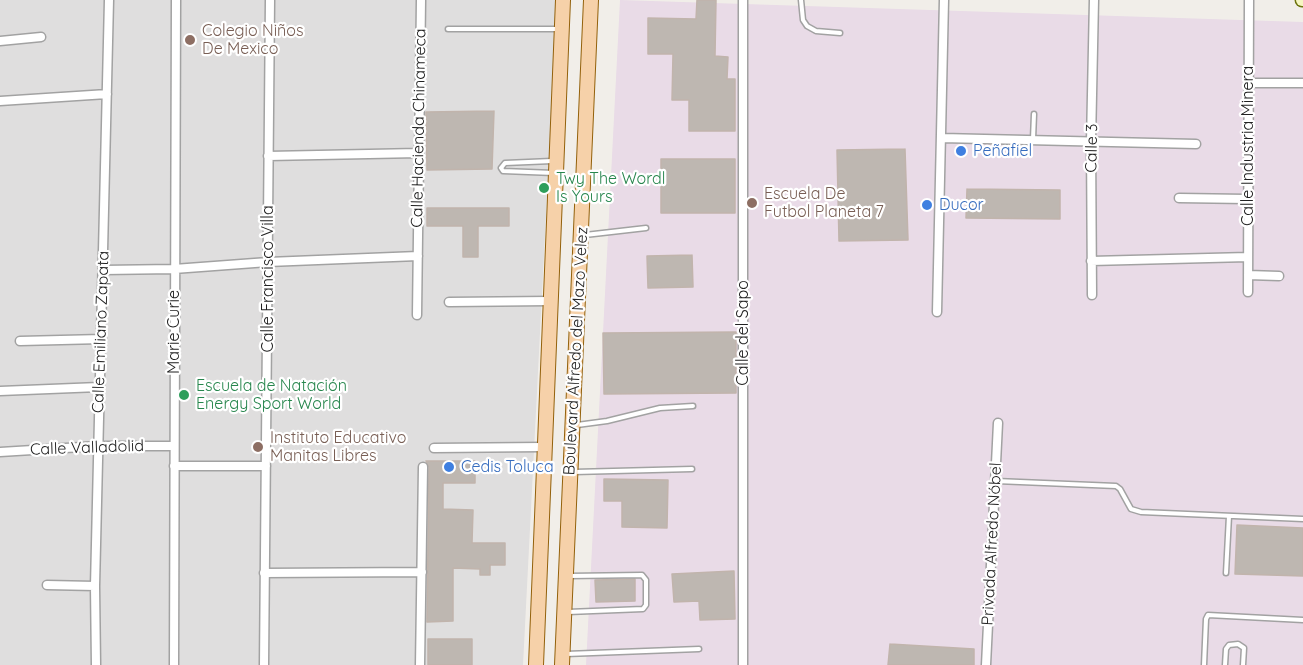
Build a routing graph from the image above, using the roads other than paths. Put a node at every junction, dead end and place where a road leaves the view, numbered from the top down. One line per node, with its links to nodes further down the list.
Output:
1 (109, 0): 19 (street, Calle Emiliano Zapata)
2 (176, 0): 37 (street, Marie Curie)
3 (270, 0): 27 (street, Calle Francisco Villa)
4 (421, 0): 26 (street, Calle Hacienda Chinameca)
5 (563, 0): 13 (main road, Boulevard Alfredo del Mazo Velez)
6 (591, 0): 32 (main road, Boulevard Alfredo del Mazo Velez)
7 (743, 0): 82 (street, Calle del Sapo)
8 (801, 0): 14 (lane)
9 (944, 0): 22 (street)
10 (1094, 0): 24 (street, Calle 3)
11 (1250, 0): 17 (street, Calle Industria Minera)
12 (448, 29): 13 (lane)
13 (562, 29): 28 (main road, Boulevard Alfredo del Mazo Velez)
14 (840, 33)
15 (41, 37): 16 (street)
16 (0, 41)
17 (1248, 82): 18 (street); 30 (street, Calle Industria Minera)
18 (1303, 83)
19 (107, 94): 20 (street); 38 (street, Calle Emiliano Zapata)
20 (0, 101)
21 (1034, 114): 23 (lane)
22 (942, 138): 23 (street); 45 (street)
23 (1033, 140): 24 (street)
24 (1091, 142): 25 (street); 35 (street, Calle 3)
25 (1196, 144)
26 (419, 153): 27 (street); 33 (street, Calle Hacienda Chinameca)
27 (268, 156): 36 (street, Calle Francisco Villa)
28 (556, 167): 28 (lane); 43 (main road, Boulevard Alfredo del Mazo Velez)
29 (1179, 198): 30 (street)
30 (1247, 199): 34 (street, Calle Industria Minera)
31 (646, 228): 32 (lane)
32 (581, 235): 53 (main road, Boulevard Alfredo del Mazo Velez)
33 (418, 256): 36 (street); 46 (street, Calle Hacienda Chinameca)
34 (1248, 258): 35 (street); 39 (street, Calle Industria Minera)
35 (1091, 261): 42 (street, Calle 3)
36 (268, 262): 37 (street); 60 (street, Calle Francisco Villa)
37 (174, 269): 38 (street); 55 (street, Marie Curie)
38 (103, 270): 47 (street, Calle Emiliano Zapata)
39 (1248, 275): 40 (street); 41 (street, Calle Industria Minera)
40 (1279, 276)
41 (1248, 292)
42 (1092, 295)
43 (549, 301): 44 (street); 56 (main road, Boulevard Alfredo del Mazo Velez)
44 (449, 302)
45 (937, 312)
46 (417, 315)
47 (102, 339): 48 (street); 49 (street, Calle Emiliano Zapata)
48 (20, 341)
49 (99, 387): 50 (street); 54 (street, Calle Emiliano Zapata)
50 (0, 391)
51 (693, 406): 53 (lane)
52 (998, 423): 64 (street, Privada Alfredo Nóbel)
53 (573, 425): 63 (main road, Boulevard Alfredo del Mazo Velez)
54 (98, 446): 55 (street, Calle Valladolid); 58 (street, Calle Valladolid); 72 (street, Calle Emiliano Zapata)
55 (174, 446): 59 (street, Marie Curie)
56 (543, 447): 57 (street); 81 (main road, Boulevard Alfredo del Mazo Velez)
57 (434, 448)
58 (0, 452)
59 (174, 466): 60 (street); 78 (street, Marie Curie)
60 (266, 466): 68 (street, Calle Francisco Villa)
61 (423, 467): 67 (street)
62 (692, 469): 63 (lane)
63 (571, 472): 70 (main road, Boulevard Alfredo del Mazo Velez)
64 (996, 481): 65 (lane); 83 (street, Privada Alfredo Nóbel)
65 (1229, 516): 66 (lane); 69 (lane)
66 (1303, 519)
67 (422, 572): 68 (street); 80 (street)
68 (264, 573): 79 (street, Calle Francisco Villa)
69 (1226, 573)
70 (565, 576): 73 (main road, Boulevard Alfredo del Mazo Velez); 73 (lane)
71 (47, 585): 72 (street)
72 (95, 586): 77 (street, Calle Emiliano Zapata)
73 (564, 612): 76 (main road, Boulevard Alfredo del Mazo Velez)
74 (1303, 620): 84 (lane)
75 (699, 649): 76 (lane)
76 (562, 660)
77 (96, 665)
78 (174, 665)
79 (264, 665)
80 (420, 665)
81 (536, 665)
82 (742, 665)
83 (986, 665)
84 (1204, 665)
85 (1225, 665): 86 (lane)
86 (1243, 665)

